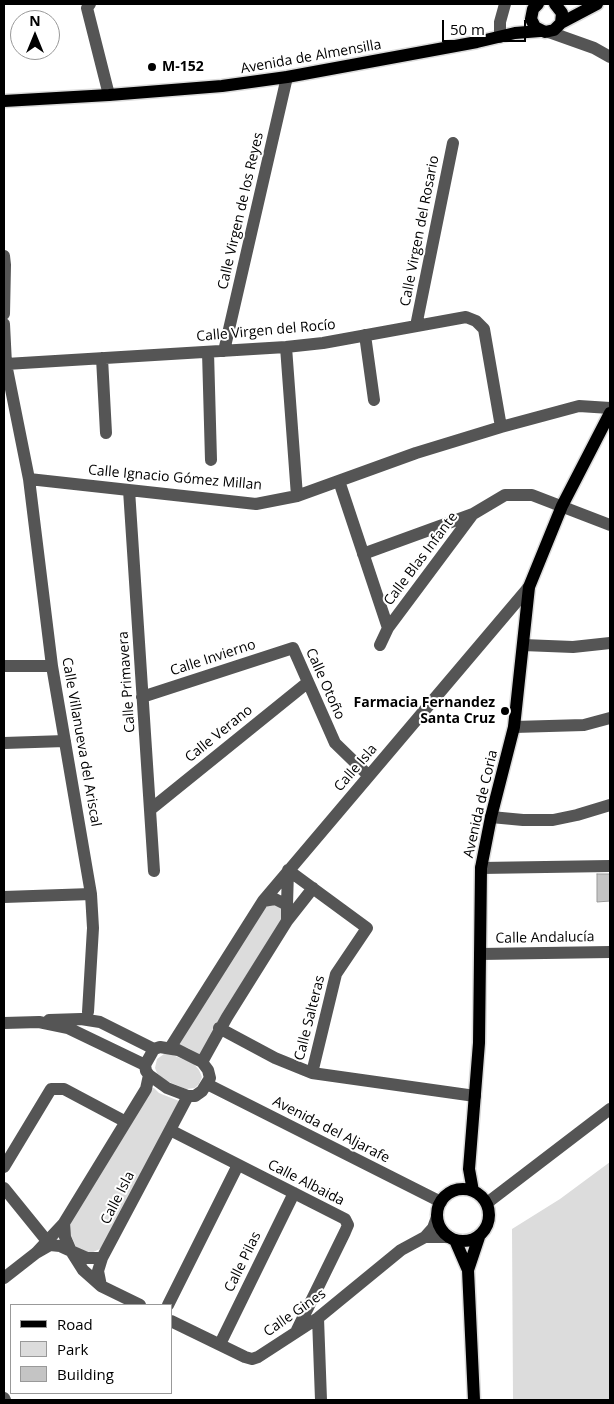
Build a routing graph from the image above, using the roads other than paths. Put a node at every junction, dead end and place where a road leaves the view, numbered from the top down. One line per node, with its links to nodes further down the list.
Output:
1 (504, 4): 9 (street)
2 (84, 5): 12 (street)
3 (558, 6): 4 (main road); 6 (main road)
4 (592, 6): 6 (main road)
5 (535, 9): 7 (main road); 8 (main road)
6 (561, 23): 7 (main road)
7 (544, 31): 8 (main road, Avenida de Almensilla); 10 (street, Avenida de Almensilla)
8 (515, 33): 9 (main road, Avenida de Almensilla)
9 (500, 37): 11 (main road, Avenida de Almensilla)
10 (610, 57)
11 (286, 77): 12 (main road, Avenida de Almensilla); 21 (street, Calle Virgen de los Reyes)
12 (109, 95): 13 (main road, Avenida de Almensilla)
13 (4, 101)
14 (453, 143): 18 (street, Calle Virgen del Rosario)
15 (4, 256): 16 (street)
16 (4, 314)
17 (4, 324): 24 (street)
18 (416, 326): 19 (street, Calle Virgen del Rocío); 28 (street, Calle Virgen del Rocío)
19 (366, 335): 20 (street, Calle Virgen del Rocío); 25 (street)
20 (286, 347): 21 (street, Calle Virgen del Rocío); 34 (street)
21 (224, 351): 22 (street, Calle Virgen del Rocío)
22 (208, 352): 23 (street, Calle Virgen del Rocío); 30 (street)
23 (102, 358): 24 (street, Calle Virgen del Rocío); 29 (street)
24 (6, 364): 31 (street)
25 (374, 400)
26 (610, 408): 28 (street, Calle Ignacio Gómez Millan)
27 (610, 413): 35 (main road, Avenida de Coria)
28 (501, 427): 32 (street, Calle Ignacio Gómez Millan)
29 (106, 433)
30 (211, 460)
31 (29, 478): 33 (street, Calle Ignacio Gómez Millan); 46 (street, Calle Villanueva del Ariscal)
32 (339, 481): 34 (street, Calle Ignacio Gómez Millan); 38 (street, Calle Blas Infante)
33 (129, 490): 34 (street, Calle Ignacio Gómez Millan); 48 (street, Calle Primavera)
34 (297, 496)
35 (562, 506): 36 (street, Calle Blas Infante); 37 (street, Calle Blas Infante); 39 (main road, Avenida de Coria)
36 (473, 514): 38 (street); 40 (street, Calle Blas Infante)
37 (610, 525)
38 (363, 554): 40 (street, Calle Blas Infante)
39 (529, 587): 43 (main road, Avenida de Coria); 53 (street, Calle Isla)
40 (388, 628): 42 (street, Calle Blas Infante)
41 (610, 643): 43 (street)
42 (380, 645)
43 (522, 645): 50 (main road, Avenida de Coria)
44 (293, 648): 47 (street, Calle Otoño); 48 (street, Calle Invierno)
45 (4, 666): 46 (street)
46 (52, 666): 51 (street, Calle Villanueva del Ariscal)
47 (307, 683): 53 (street, Calle Otoño); 55 (street, Calle Verano)
48 (142, 697): 55 (street, Calle Primavera)
49 (610, 718): 50 (street)
50 (514, 727): 56 (main road, Avenida de Coria)
51 (66, 741): 52 (street); 62 (street, Calle Villanueva del Ariscal)
52 (4, 743)
53 (370, 776): 59 (street, Calle Isla)
54 (610, 805): 56 (street)
55 (151, 809): 60 (street, Calle Primavera)
56 (491, 817): 58 (main road, Avenida de Coria)
57 (610, 866): 58 (street)
58 (481, 868): 68 (main road, Avenida de Coria)
59 (288, 870): 61 (street, Calle Salteras); 64 (street, Calle Isla); 65 (street)
60 (154, 871)
61 (313, 888): 66 (street); 77 (street, Calle Salteras)
62 (91, 894): 63 (street); 69 (street, Calle Villanueva del Ariscal)
63 (4, 897)
64 (263, 901): 65 (street); 73 (street, Calle Isla)
65 (287, 905): 66 (street)
66 (287, 921): 72 (street)
67 (610, 952): 68 (street, Calle Andalucía)
68 (480, 954): 80 (main road, Avenida de Coria)
69 (88, 1012)
70 (39, 1022): 71 (street); 74 (street); 76 (street)
71 (4, 1023)
72 (220, 1028): 75 (street); 77 (street)
73 (170, 1048): 74 (street); 75 (street)
74 (154, 1049): 76 (street)
75 (202, 1062): 78 (street)
76 (147, 1070): 79 (street); 82 (street)
77 (312, 1073): 80 (street)
78 (207, 1084): 79 (street); 89 (street, Avenida del Aljarafe)
79 (188, 1096): 83 (street, Calle Isla)
80 (475, 1096): 87 (main road, Avenida de Coria)
81 (610, 1109): 90 (street)
82 (126, 1122): 85 (street); 92 (street)
83 (170, 1130): 84 (street, Calle Albaida); 99 (street, Calle Isla)
84 (238, 1165): 88 (street, Calle Albaida); 106 (street)
85 (4, 1167)
86 (4, 1188): 96 (street)
87 (473, 1191): 89 (main road); 90 (main road)
88 (294, 1193): 103 (street, Calle Albaida); 110 (street, Calle Pilas)
89 (440, 1202): 91 (main road)
90 (487, 1203): 93 (main road)
91 (437, 1217): 94 (street); 95 (main road)
92 (64, 1223): 96 (street); 97 (street)
93 (479, 1237): 95 (main road); 100 (main road)
94 (425, 1238): 95 (street); 104 (street, Calle Gines)
95 (452, 1239): 100 (main road)
96 (47, 1241): 98 (street)
97 (71, 1251): 98 (street); 99 (street); 102 (street)
98 (36, 1253): 101 (street)
99 (102, 1258): 102 (street)
100 (468, 1270): 112 (main road)
101 (4, 1278)
102 (101, 1286): 105 (street)
103 (318, 1287): 104 (street); 109 (street, Calle Albaida)
104 (337, 1302): 107 (street, Calle Gines)
105 (138, 1304)
106 (168, 1304)
107 (318, 1318): 109 (street, Calle Gines); 111 (street)
108 (172, 1321): 110 (street, Calle Gines)
109 (296, 1332): 110 (street, Calle Gines)
110 (220, 1344)
111 (321, 1400)
112 (474, 1400)

